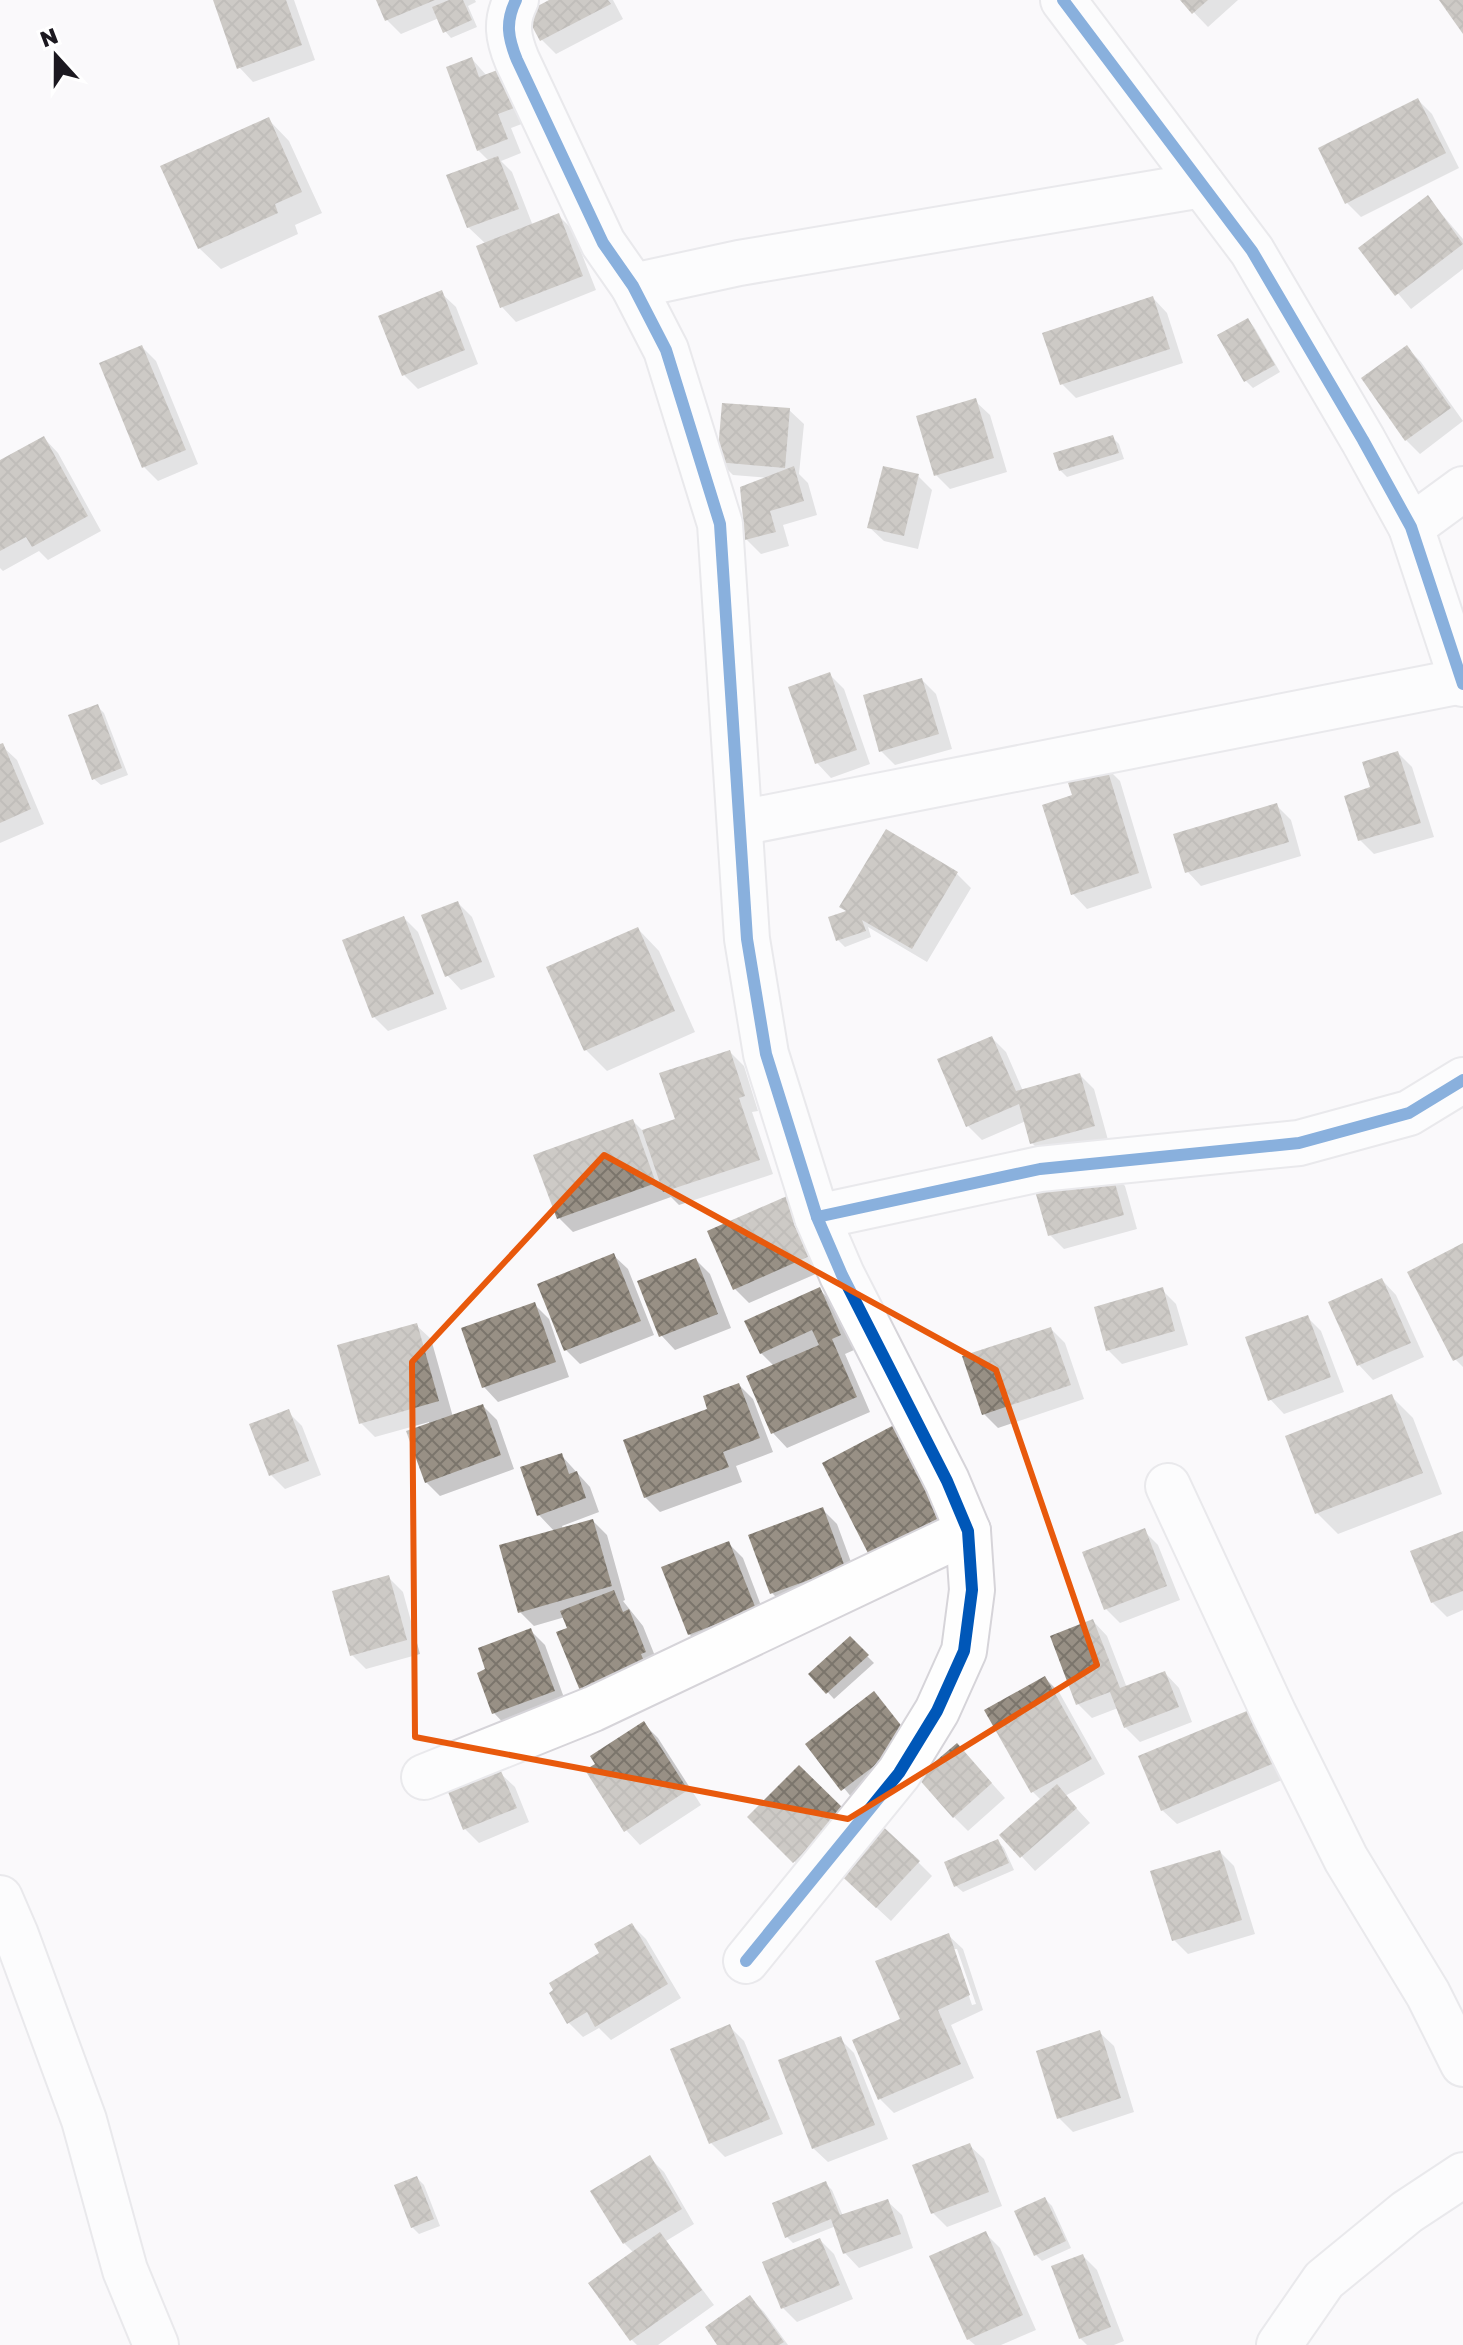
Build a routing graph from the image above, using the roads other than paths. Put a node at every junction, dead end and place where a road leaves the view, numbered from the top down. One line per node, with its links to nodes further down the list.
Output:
1 (516, 0): 4 (street)
2 (1063, 0): 3 (street)
3 (1202, 185): 4 (street); 6 (street)
4 (633, 286): 8 (street)
5 (1463, 489): 6 (street)
6 (1411, 527): 7 (street)
7 (1462, 682): 8 (street)
8 (740, 823): 10 (street)
9 (1463, 1080): 10 (street)
10 (817, 1217): 12 (street)
11 (1168, 1486): 16 (street)
12 (968, 1531): 13 (street); 15 (street)
13 (424, 1777)
14 (5, 1924): 18 (street)
15 (746, 1961)
16 (1463, 2064)
17 (1463, 2175): 19 (street)
18 (156, 2345)
19 (1279, 2345)

